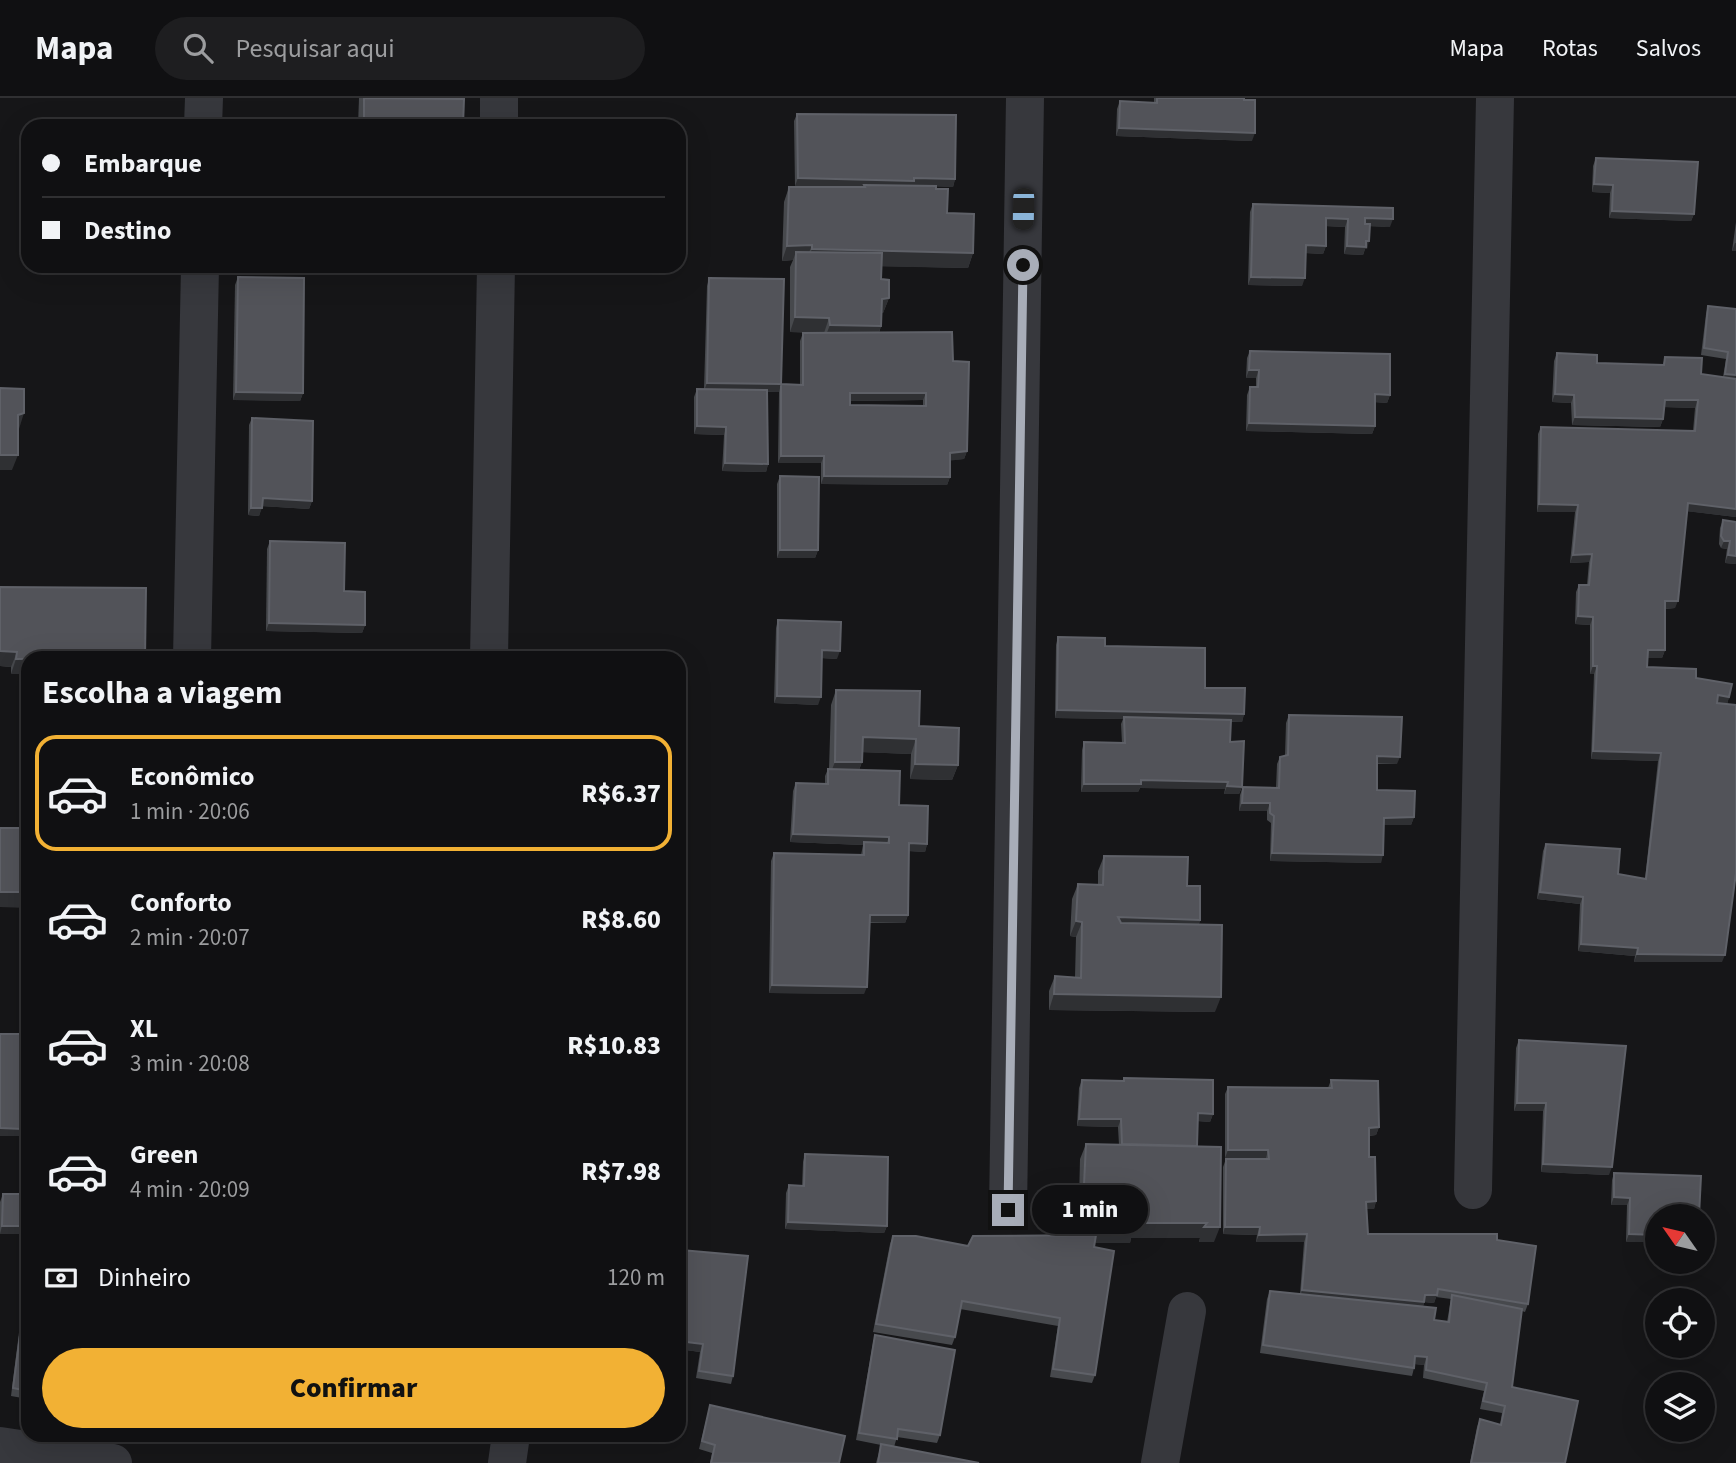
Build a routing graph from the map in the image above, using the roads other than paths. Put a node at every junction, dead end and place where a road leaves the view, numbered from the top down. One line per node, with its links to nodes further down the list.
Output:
1 (204, 98): 5 (street)
2 (499, 98): 6 (street)
3 (1025, 98): 12 (street)
4 (1495, 98): 11 (street)
5 (203, 119)
6 (499, 119)
7 (200, 273): 9 (street)
8 (496, 273): 10 (street)
9 (192, 651)
10 (489, 651)
11 (1472, 1190)
12 (1008, 1210)
13 (1187, 1311): 18 (street)
14 (510, 1442): 17 (street)
15 (0, 1446): 16 (street)
16 (113, 1463)
17 (507, 1463)
18 (1160, 1463)

